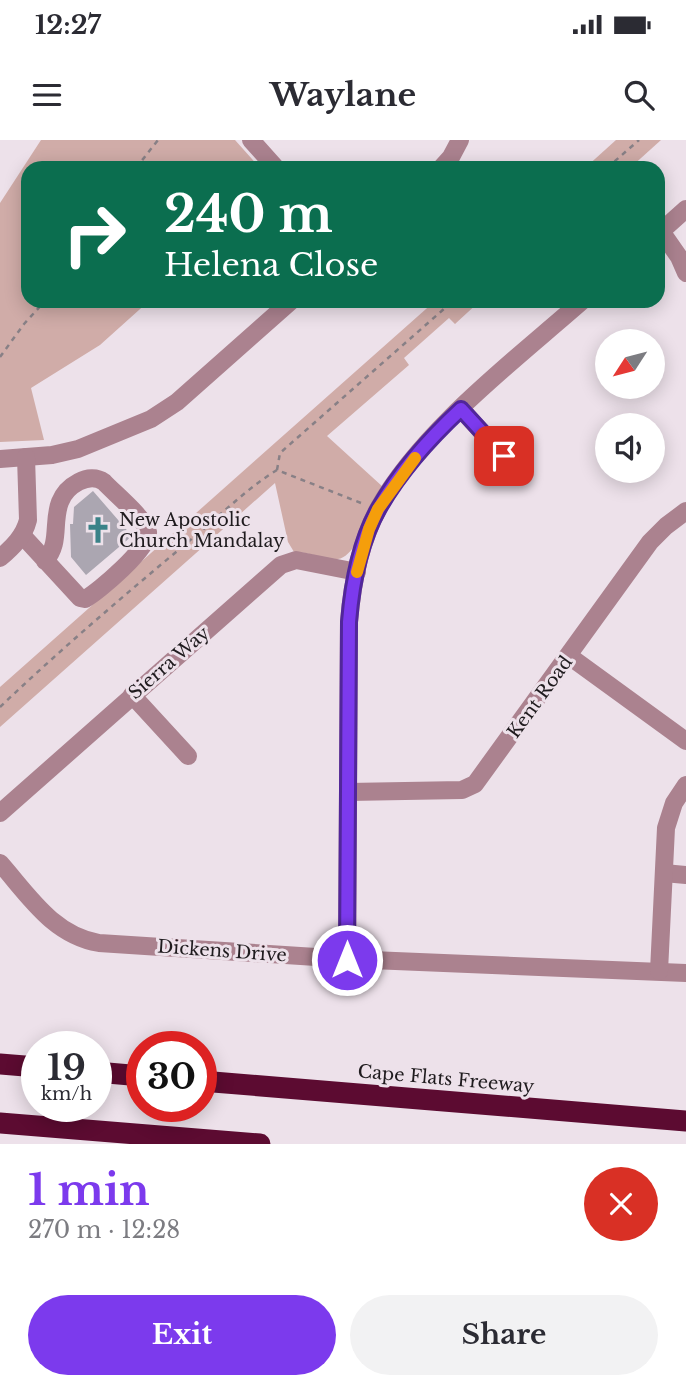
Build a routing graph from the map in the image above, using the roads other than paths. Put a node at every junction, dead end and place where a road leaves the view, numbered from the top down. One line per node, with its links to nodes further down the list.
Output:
1 (251, 140): 3 (street)
2 (460, 140): 4 (street)
3 (270, 161)
4 (448, 161)
5 (686, 209): 6 (street)
6 (665, 227)
7 (665, 240): 8 (street)
8 (686, 272)
9 (283, 308): 12 (street)
10 (574, 308): 11 (street)
11 (461, 409): 15 (street); 21 (street)
12 (68, 452): 13 (street); 16 (street)
13 (26, 457): 14 (street); 18 (street)
14 (0, 459)
15 (518, 471)
16 (82, 480): 20 (street); 20 (street)
17 (686, 511): 22 (street, Kent Road)
18 (22, 535): 19 (street); 20 (street)
19 (0, 558)
20 (46, 561)
21 (357, 572): 23 (street, Sierra Way); 27 (street)
22 (569, 656): 24 (street); 27 (street, Kent Road)
23 (132, 695): 25 (street); 28 (street, Sierra Way)
24 (686, 741)
25 (188, 756)
26 (686, 785): 30 (street)
27 (348, 792): 32 (street)
28 (0, 813)
29 (0, 863): 32 (street, Dickens Drive)
30 (664, 873): 31 (street); 33 (street)
31 (686, 875)
32 (347, 960): 33 (street, Dickens Drive)
33 (659, 971): 34 (street, Dickens Drive)
34 (686, 973)
35 (0, 1064): 36 (highway)
36 (21, 1066)
37 (217, 1082): 38 (highway, Cape Flats Freeway)
38 (686, 1121)
39 (0, 1123): 40 (highway)
40 (260, 1144)

